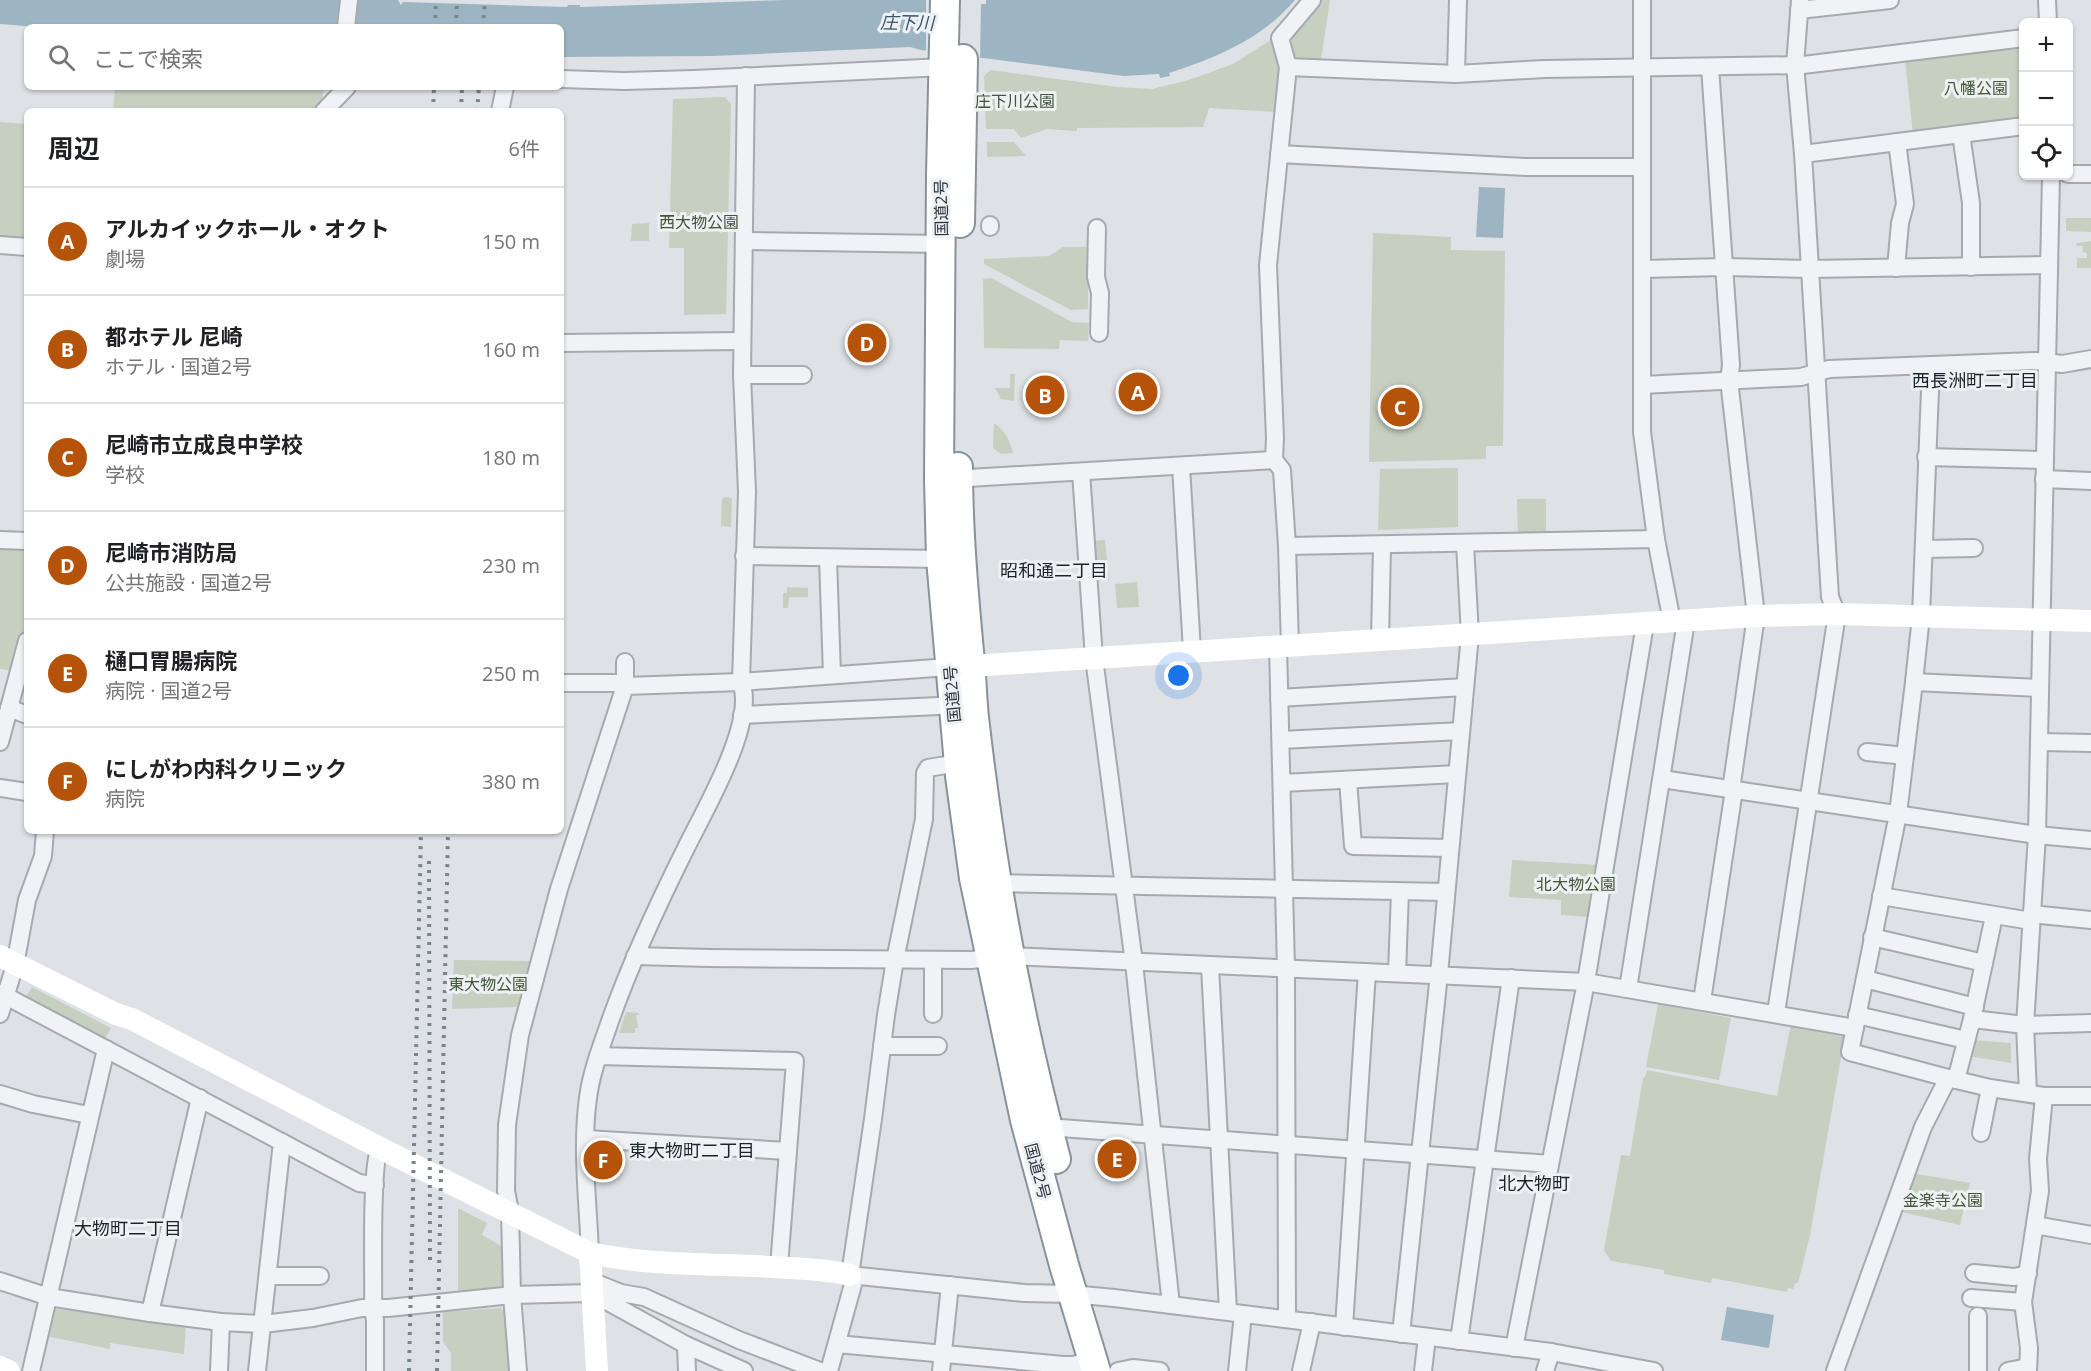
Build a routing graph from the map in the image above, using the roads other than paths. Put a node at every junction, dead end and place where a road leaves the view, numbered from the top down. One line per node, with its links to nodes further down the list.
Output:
1 (349, 0): 11 (street)
2 (945, 0): 13 (highway, 国道2号)
3 (963, 0): 13 (highway, 国道2号)
4 (1312, 0): 15 (street)
5 (1458, 0): 18 (street)
6 (1642, 0): 17 (street)
7 (1890, 0): 9 (street)
8 (2047, 0): 10 (street)
9 (1800, 5): 14 (street)
10 (2048, 18)
11 (346, 24)
12 (2019, 39): 14 (street)
13 (950, 60): 19 (street); 38 (highway, 国道2号); 63 (highway, 国道2号)
14 (1795, 65): 16 (street); 31 (street)
15 (1288, 67): 18 (street); 30 (street)
16 (1710, 67): 17 (street); 42 (street)
17 (1642, 68): 18 (street); 32 (street)
18 (1456, 74)
19 (746, 76): 20 (street); 37 (street)
20 (564, 79)
21 (334, 90): 24 (street)
22 (344, 90): 25 (street)
23 (504, 90): 26 (street)
24 (326, 108)
25 (327, 108)
26 (501, 108)
27 (2019, 127): 28 (street)
28 (1961, 134): 29 (street); 43 (street)
29 (1897, 142): 31 (street); 44 (street)
30 (1279, 153): 32 (street); 59 (street)
31 (1803, 154): 45 (street)
32 (1642, 168): 46 (street)
33 (2073, 174): 34 (street)
34 (2091, 174)
35 (2051, 180): 41 (street)
36 (1097, 228): 47 (street)
37 (745, 241): 38 (street); 48 (street)
38 (942, 244): 63 (highway, 国道2号)
39 (0, 245): 40 (street)
40 (24, 247)
41 (2049, 265): 43 (street); 51 (street)
42 (1724, 267): 45 (street); 46 (street); 56 (street)
43 (1971, 267): 44 (street)
44 (1896, 268): 45 (street)
45 (1809, 269): 53 (street)
46 (1642, 270): 57 (street)
47 (1099, 333)
48 (742, 341): 49 (street); 54 (street)
49 (564, 343)
50 (2091, 359): 51 (street)
51 (2048, 363): 52 (street); 60 (street)
52 (1931, 365): 53 (street); 58 (street)
53 (1815, 372): 56 (street); 77 (street)
54 (742, 375): 55 (street); 74 (street)
55 (803, 375)
56 (1729, 380): 57 (street); 78 (street)
57 (1642, 386): 66 (street)
58 (1926, 457): 60 (street); 73 (street)
59 (1274, 460): 61 (street); 70 (street)
60 (2045, 460): 64 (street)
61 (1181, 466): 62 (street); 87 (street)
62 (1081, 472): 63 (street); 89 (street)
63 (948, 479): 76 (highway, 国道2号); 91 (highway, 国道2号)
64 (2044, 479): 65 (street); 80 (street)
65 (2091, 481)
66 (1656, 539): 69 (street); 81 (street)
67 (0, 540): 68 (street)
68 (24, 541)
69 (1466, 544): 71 (street); 84 (street)
70 (1287, 546): 71 (street); 86 (street)
71 (1382, 546): 85 (street)
72 (1974, 548): 73 (street)
73 (1924, 549): 79 (street)
74 (744, 556): 75 (street); 93 (street)
75 (828, 558): 76 (street); 92 (street)
76 (940, 559): 91 (highway, 国道2号)
77 (1837, 614): 78 (street); 79 (street); 119 (street)
78 (1756, 616): 81 (street); 117 (street)
79 (1921, 616): 80 (street); 94 (street)
80 (2041, 620): 82 (street); 98 (street)
81 (1679, 621): 83 (street); 113 (street)
82 (2091, 621)
83 (1645, 624): 84 (street); 149 (street)
84 (1470, 635): 85 (street); 97 (street)
85 (1380, 640): 86 (street)
86 (1284, 646): 87 (street); 99 (street)
87 (1192, 651): 89 (street)
88 (24, 652): 101 (street)
89 (1094, 658): 91 (street); 126 (street)
90 (625, 662): 96 (street)
91 (960, 666): 92 (street); 111 (highway, 国道2号); 125 (highway, 国道2号)
92 (832, 675): 93 (street)
93 (741, 682): 96 (street); 103 (street)
94 (1914, 682): 98 (street); 110 (street)
95 (564, 683): 96 (street)
96 (625, 686): 186 (street)
97 (1465, 687): 99 (street); 104 (street)
98 (2040, 688): 107 (street)
99 (1279, 698): 105 (street)
100 (939, 706): 103 (street)
101 (9, 708): 102 (street); 106 (street)
102 (24, 714)
103 (742, 715): 135 (street)
104 (1461, 731): 105 (street); 112 (street)
105 (1281, 741): 115 (street)
106 (0, 742)
107 (2039, 742): 108 (street); 122 (street)
108 (2091, 743)
109 (1867, 752): 110 (street)
110 (1905, 756): 120 (street)
111 (958, 763): 136 (highway, 国道2号); 138 (street)
112 (1457, 774): 114 (street); 124 (street)
113 (1662, 779): 117 (street); 150 (street)
114 (1348, 780): 115 (street); 124 (street)
115 (1282, 783): 127 (street)
116 (0, 788): 118 (street)
117 (1734, 790): 119 (street); 152 (street)
118 (24, 792)
119 (1809, 800): 120 (street); 153 (street)
120 (1898, 814): 122 (street); 130 (street)
121 (45, 834): 137 (street)
122 (2037, 835): 123 (street); 132 (street)
123 (2091, 840)
124 (1450, 848): 129 (street)
125 (996, 883): 126 (street); 136 (highway, 国道2号)
126 (1124, 885): 127 (street); 140 (street)
127 (1283, 888): 128 (street); 143 (street)
128 (1400, 892): 129 (street); 145 (street)
129 (1446, 892): 146 (street)
130 (1881, 896): 131 (street); 134 (street)
131 (1994, 916): 132 (street); 141 (street)
132 (2031, 917): 133 (street); 159 (street)
133 (2091, 920)
134 (1872, 937): 141 (street); 148 (street)
135 (635, 956): 138 (street); 164 (street)
136 (990, 958): 139 (street); 140 (street); 172 (highway, 国道2号); 200 (highway, 国道2号)
137 (8, 960): 151 (street); 179 (street)
138 (895, 960): 139 (street); 161 (street)
139 (933, 960): 156 (street)
140 (1134, 963): 142 (street); 174 (street)
141 (1984, 963): 154 (street)
142 (1210, 966): 143 (street); 176 (street)
143 (1286, 969): 144 (street); 178 (street)
144 (1367, 972): 145 (street); 180 (street)
145 (1397, 973): 146 (street)
146 (1439, 974): 147 (street); 182 (street)
147 (1511, 978): 149 (street); 183 (street)
148 (1864, 979): 154 (street); 157 (street)
149 (1586, 982): 150 (street); 184 (street)
150 (1628, 989): 152 (street)
151 (3, 995): 155 (street); 163 (street)
152 (1702, 1001): 153 (street)
153 (1776, 1013): 157 (street)
154 (1974, 1013): 159 (street); 160 (street)
155 (0, 1014)
156 (933, 1014)
157 (1856, 1021): 160 (street); 165 (street)
158 (2091, 1023): 159 (street)
159 (2025, 1025): 168 (street)
160 (1966, 1040): 165 (street)
161 (882, 1046): 162 (street); 195 (street)
162 (938, 1046)
163 (106, 1049): 170 (street); 171 (street)
164 (598, 1056): 175 (street); 181 (street)
165 (1952, 1079): 166 (street); 244 (street)
166 (1990, 1088): 168 (street); 173 (street)
167 (0, 1094): 171 (street)
168 (2036, 1094): 169 (street); 187 (street)
169 (2091, 1096)
170 (200, 1098): 177 (street); 207 (street)
171 (89, 1115): 201 (street)
172 (1047, 1127): 174 (street); 200 (highway, 国道2号)
173 (1981, 1134)
174 (1153, 1136): 176 (street); 204 (street)
175 (586, 1139): 181 (street); 189 (street)
176 (1219, 1139): 178 (street); 206 (street)
177 (282, 1142): 185 (street); 193 (street)
178 (1287, 1143): 180 (street); 209 (street)
179 (380, 1148): 185 (street); 186 (street)
180 (1356, 1149): 182 (street); 213 (street)
181 (788, 1151): 190 (street)
182 (1421, 1154): 183 (street); 214 (street)
183 (1485, 1159): 184 (street); 216 (street)
184 (1550, 1164): 219 (street)
185 (375, 1185): 205 (street)
186 (510, 1212): 189 (street); 199 (street)
187 (2035, 1225): 188 (street); 192 (street)
188 (2091, 1235)
189 (590, 1253): 190 (street); 198 (street)
190 (778, 1267): 195 (street)
191 (1974, 1273): 192 (street)
192 (2028, 1274): 203 (street)
193 (269, 1276): 194 (street); 212 (street)
194 (320, 1276)
195 (852, 1276): 197 (street); 217 (street)
196 (0, 1281): 201 (street)
197 (950, 1285): 200 (street); 220 (street)
198 (592, 1287): 199 (street); 218 (street); 232 (street); 235 (street)
199 (512, 1295): 205 (street); 231 (street)
200 (1082, 1295): 204 (street); 224 (highway, 国道2号)
201 (49, 1297): 207 (street); 227 (street)
202 (1971, 1298): 203 (street)
203 (2023, 1302): 225 (street)
204 (1171, 1305): 206 (street)
205 (373, 1308): 212 (street); 230 (street)
206 (1235, 1312): 209 (street); 239 (street)
207 (150, 1313): 210 (street)
208 (1978, 1316): 245 (street)
209 (1287, 1319): 211 (street)
210 (221, 1322): 212 (street); 228 (street)
211 (1312, 1322): 213 (street); 240 (street)
212 (263, 1324): 229 (street)
213 (1344, 1327): 214 (street)
214 (1401, 1334): 215 (street)
215 (1427, 1337): 216 (street); 241 (street)
216 (1459, 1341): 219 (street)
217 (837, 1344): 220 (street); 236 (street)
218 (686, 1345): 233 (street); 234 (street)
219 (1514, 1348): 221 (street)
220 (943, 1353): 224 (street); 237 (street)
221 (1551, 1353): 223 (street); 242 (street)
222 (0, 1367): 226 (street)
223 (1607, 1367): 243 (street)
224 (1106, 1368): 238 (street)
225 (2028, 1369): 246 (street)
226 (9, 1371)
227 (31, 1371)
228 (219, 1371)
229 (257, 1371)
230 (375, 1371)
231 (518, 1371)
232 (597, 1371)
233 (687, 1371)
234 (744, 1371)
235 (820, 1371)
236 (829, 1371)
237 (941, 1371)
238 (1160, 1371)
239 (1237, 1371)
240 (1301, 1371)
241 (1423, 1371)
242 (1545, 1371)
243 (1654, 1371)
244 (1835, 1371)
245 (1978, 1371)
246 (2008, 1371)

